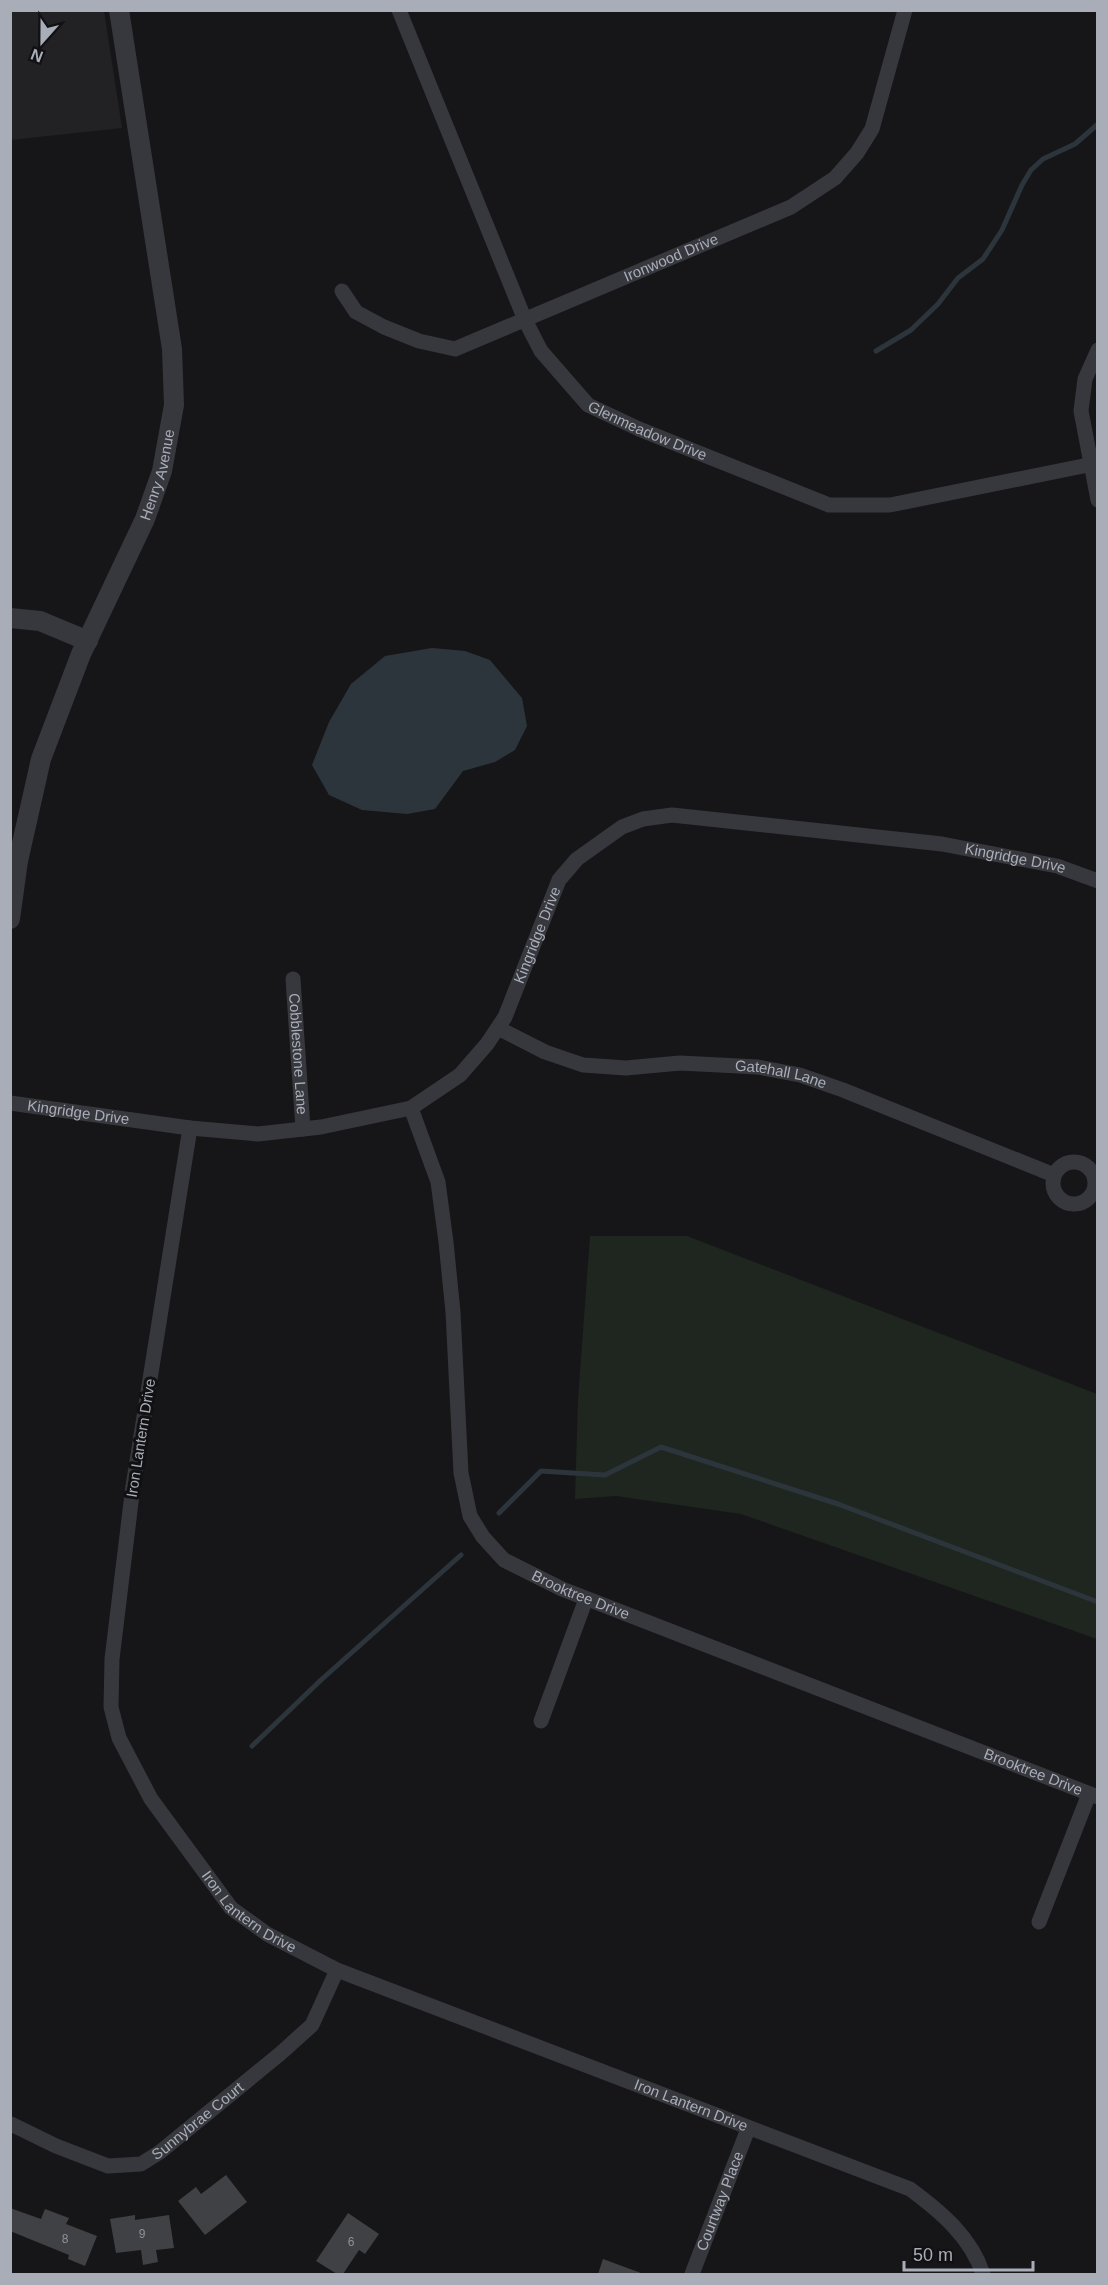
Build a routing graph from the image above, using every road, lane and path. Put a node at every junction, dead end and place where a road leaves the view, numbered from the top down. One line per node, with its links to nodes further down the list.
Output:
1 (119, 10): 10 (street, Henry Avenue)
2 (399, 10): 5 (street, Glenmeadow Drive)
3 (905, 10): 5 (street, Ironwood Drive)
4 (342, 291): 5 (street, Ironwood Drive)
5 (525, 320): 7 (street, Glenmeadow Drive)
6 (1098, 350): 7 (street)
7 (1094, 464): 8 (street)
8 (1098, 500)
9 (10, 618): 10 (street)
10 (88, 641): 11 (street, Henry Avenue)
11 (14, 860): 13 (street, Henry Avenue)
12 (1098, 881): 15 (street, Kingridge Drive)
13 (10, 919)
14 (292, 979): 19 (street, Cobblestone Lane)
15 (498, 1028): 17 (street, Kingridge Drive); 20 (street, Gatehall Lane)
16 (10, 1103): 18 (street, Kingridge Drive)
17 (411, 1108): 19 (street, Kingridge Drive); 21 (street, Brooktree Drive)
18 (190, 1128): 19 (street, Kingridge Drive); 25 (street, Iron Lantern Drive)
19 (303, 1129)
20 (1054, 1175)
21 (586, 1599): 22 (street); 23 (street, Brooktree Drive)
22 (541, 1721)
23 (1093, 1796): 24 (street)
24 (1039, 1922)
25 (337, 1970): 26 (street, Sunnybrae Court); 27 (street, Iron Lantern Drive)
26 (11, 2124)
27 (748, 2129): 28 (street, Courtway Place); 29 (street, Iron Lantern Drive)
28 (692, 2274)
29 (983, 2274)

